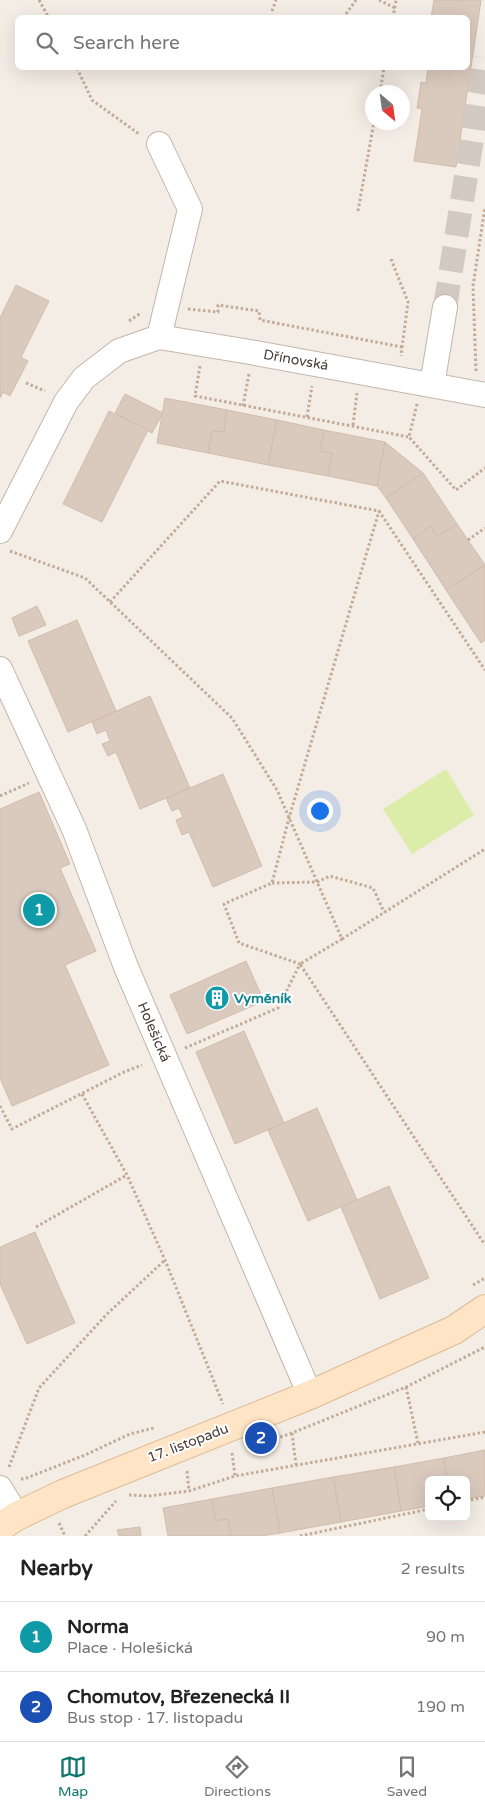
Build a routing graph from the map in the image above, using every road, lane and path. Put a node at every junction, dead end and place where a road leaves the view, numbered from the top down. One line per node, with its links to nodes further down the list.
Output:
1 (38, 0): 8 (path)
2 (276, 0): 7 (path)
3 (356, 0): 9 (path)
4 (379, 0): 6 (path)
5 (396, 0): 6 (path)
6 (395, 8): 10 (path)
7 (272, 11)
8 (47, 15)
9 (345, 15)
10 (394, 15)
11 (78, 70): 15 (path)
12 (384, 70): 13 (path)
13 (381, 85)
14 (373, 130): 16 (path)
15 (158, 144): 18 (street)
16 (358, 211)
17 (390, 259): 18 (path)
18 (166, 307): 20 (street)
19 (444, 307): 25 (street)
20 (159, 337): 25 (street, Dřínovská); 34 (street, Dřínovská)
21 (201, 357): 27 (path)
22 (249, 372): 27 (path)
23 (314, 377): 28 (path)
24 (358, 387): 29 (path)
25 (425, 393): 26 (street, Dřínovská); 30 (path)
26 (485, 396)
27 (243, 406): 28 (path)
28 (307, 417): 29 (path)
29 (353, 425): 30 (path)
30 (408, 437): 31 (path)
31 (485, 468)
32 (379, 511): 36 (path); 38 (path); 41 (path)
33 (485, 528): 35 (path)
34 (5, 538): 36 (path)
35 (468, 540)
36 (110, 602): 41 (path)
37 (0, 669): 39 (street, Holešická)
38 (485, 670)
39 (47, 774): 40 (path); 48 (street, Holešická)
40 (0, 796)
41 (289, 818): 43 (path); 44 (path)
42 (485, 849): 45 (path)
43 (317, 882): 44 (path); 45 (path); 46 (path)
44 (272, 883): 47 (path)
45 (384, 912): 46 (path)
46 (342, 939): 47 (path)
47 (300, 964): 48 (path); 53 (path)
48 (165, 1056): 49 (path); 57 (street, Holešická)
49 (82, 1094): 50 (path); 51 (path)
50 (0, 1106)
51 (127, 1175): 52 (path); 54 (path)
52 (36, 1227)
53 (485, 1245)
54 (165, 1260): 58 (path); 66 (path)
55 (485, 1309): 57 (street, 17. listopadu)
56 (406, 1387): 61 (path)
57 (310, 1395): 72 (street, 17. listopadu)
58 (224, 1406)
59 (485, 1432): 61 (path)
60 (292, 1433): 63 (path)
61 (418, 1443): 63 (path)
62 (232, 1454): 65 (path)
63 (296, 1465): 65 (path)
64 (187, 1470): 67 (path)
65 (235, 1476): 67 (path)
66 (4, 1479): 72 (street)
67 (189, 1491): 74 (path)
68 (485, 1497): 69 (path)
69 (470, 1500)
70 (425, 1510): 75 (path)
71 (57, 1520): 73 (path)
72 (8, 1521)
73 (65, 1536)
74 (85, 1536)
75 (300, 1536)

